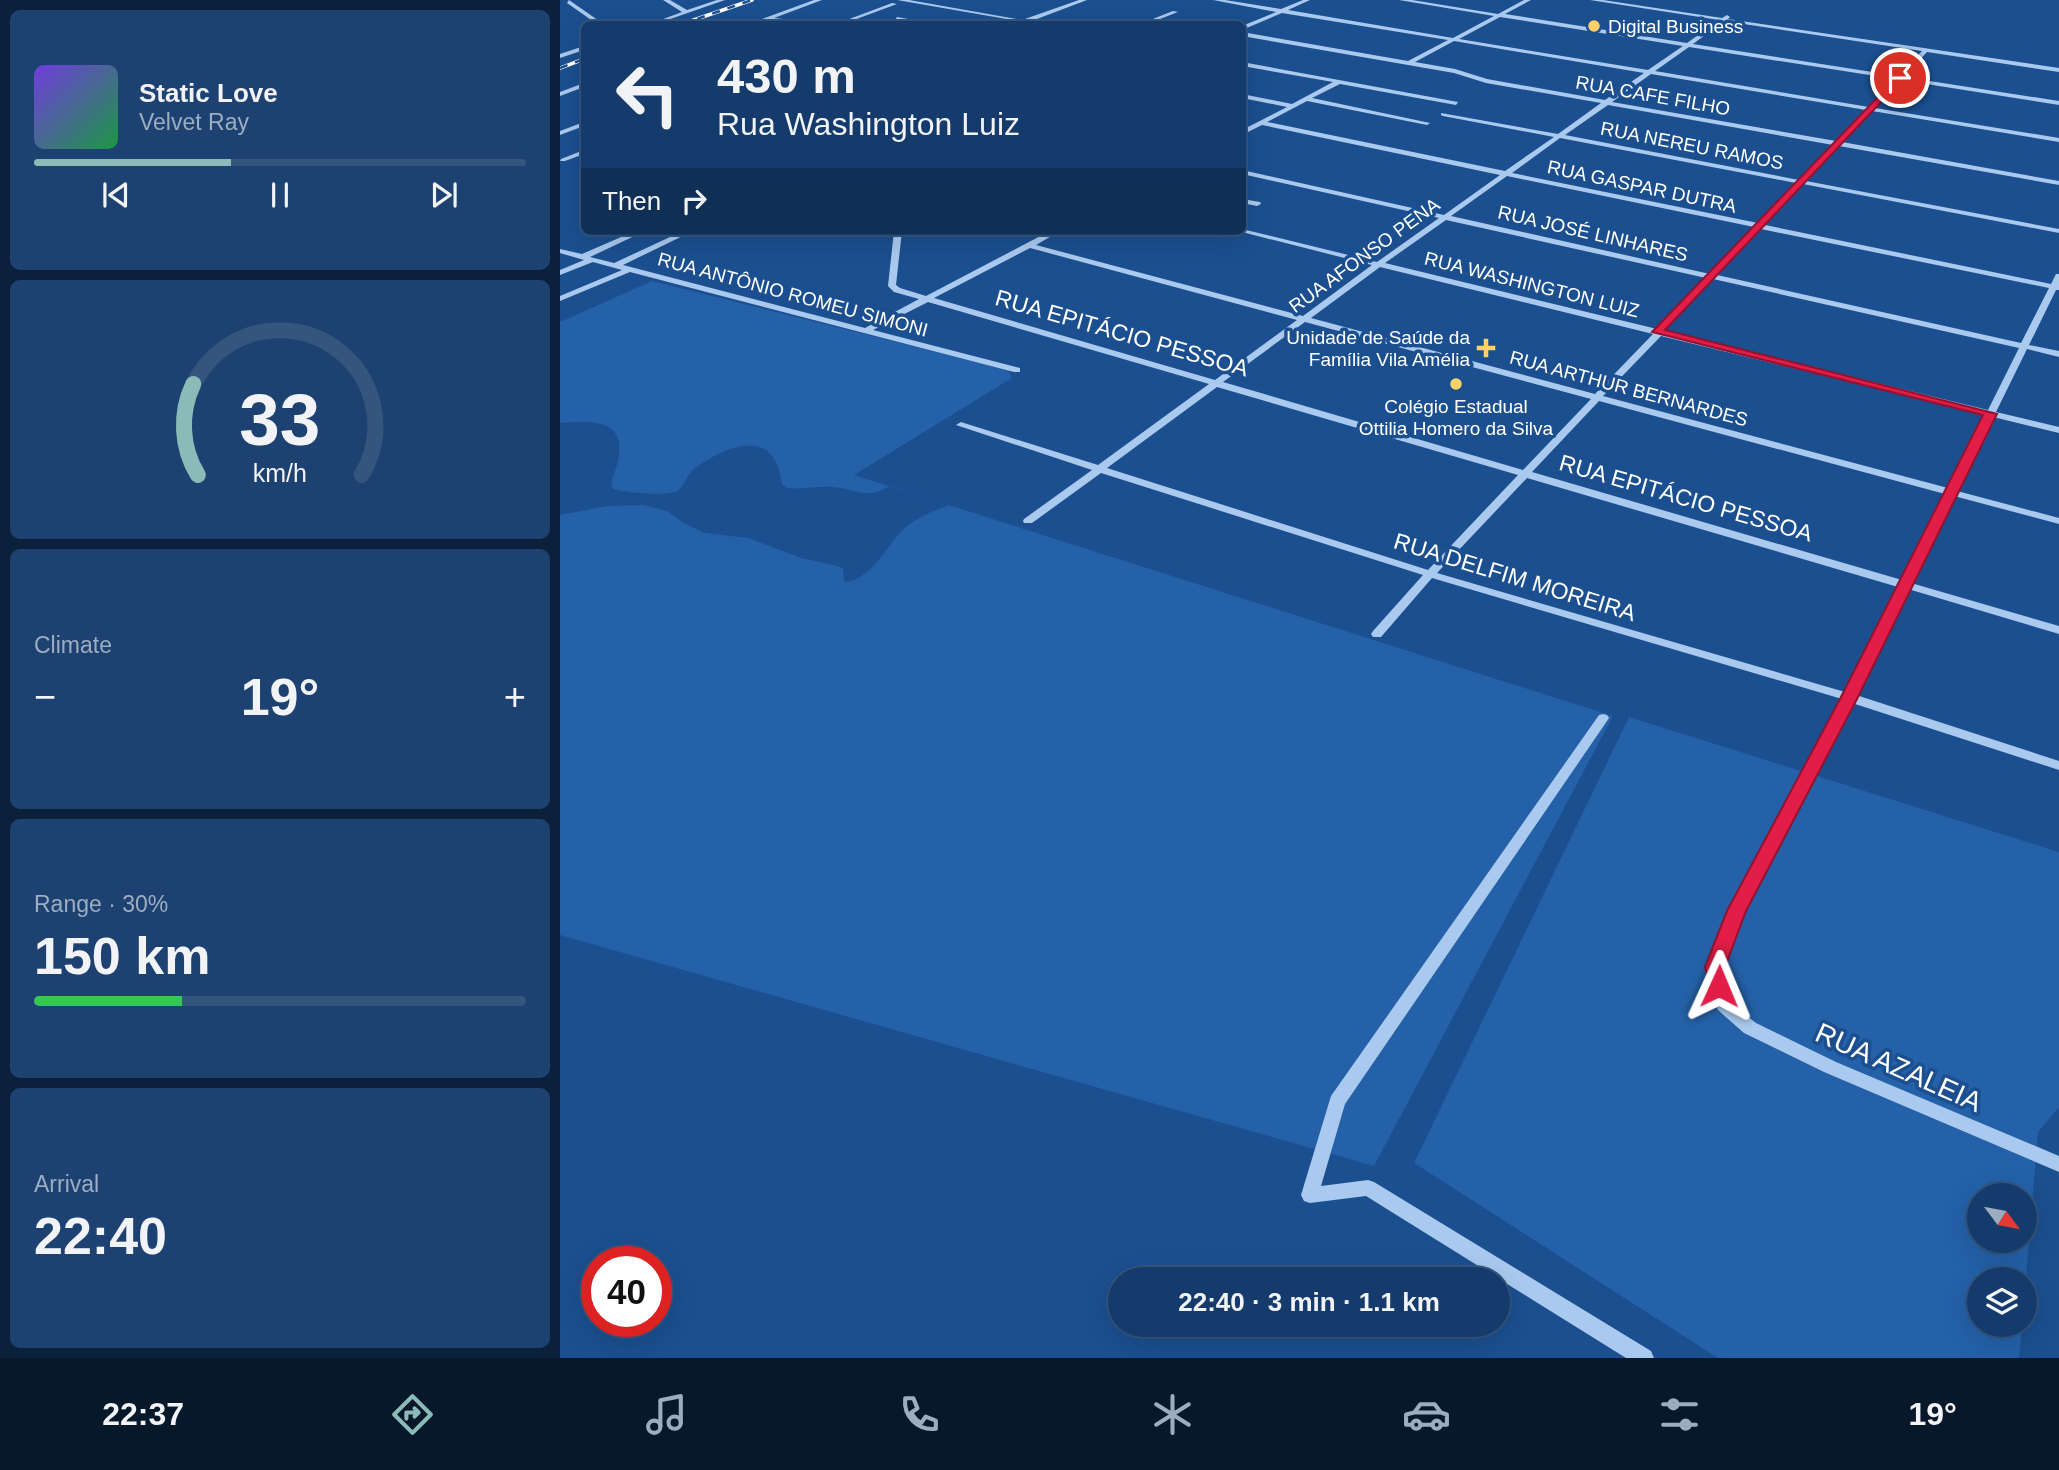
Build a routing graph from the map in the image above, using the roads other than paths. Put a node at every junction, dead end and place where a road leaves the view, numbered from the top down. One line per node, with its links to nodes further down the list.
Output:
1 (584, 0): 13 (street)
2 (666, 0): 18 (street)
3 (722, 0): 18 (street)
4 (819, 0): 21 (street)
5 (1084, 0): 30 (street)
6 (1216, 0): 17 (street)
7 (1307, 0): 17 (street)
8 (1402, 0): 20 (street)
9 (1528, 0): 20 (street)
10 (1593, 0): 22 (street)
11 (1616, 0): 22 (street)
12 (896, 1): 16 (street); 27 (street); 28 (street)
13 (569, 2): 14 (street); 23 (street)
14 (560, 4)
15 (951, 4): 16 (street)
16 (940, 7): 29 (street)
17 (1281, 11): 32 (street); 34 (street)
18 (686, 12): 24 (street)
19 (1175, 12): 31 (street)
20 (1499, 15): 34 (street); 35 (street)
21 (769, 18): 25 (street); 26 (street)
22 (1725, 18): 35 (street, RUA AFONSO PENA); 37 (street); 39 (street)
23 (596, 21)
24 (660, 21)
25 (760, 21)
26 (790, 21)
27 (846, 21)
28 (897, 21)
29 (1012, 21)
30 (1027, 21)
31 (1151, 21)
32 (1246, 26)
33 (1246, 35): 40 (street, RUA CAFE FILHO)
34 (1454, 39): 40 (street); 43 (street)
35 (1687, 44): 43 (street, RUA AFONSO PENA); 44 (street)
36 (581, 49): 38 (street)
37 (1926, 50): 42 (street); 44 (street)
38 (560, 56)
39 (2059, 61)
40 (1409, 63): 50 (street, RUA CAFE FILHO)
41 (1246, 65): 45 (street)
42 (2059, 70)
43 (1648, 72): 50 (street, RUA AFONSO PENA); 54 (street)
44 (1900, 78): 52 (street); 54 (street)
45 (1339, 82): 49 (street); 51 (street)
46 (581, 87): 47 (street)
47 (560, 94)
48 (1246, 97): 53 (street)
49 (1306, 99): 53 (street); 57 (street)
50 (1605, 102): 61 (street, RUA AFONSO PENA); 63 (street, RUA CAFE FILHO)
51 (1455, 103)
52 (2059, 103)
53 (1293, 106): 56 (street)
54 (1870, 109): 62 (street); 63 (street)
55 (1443, 114): 61 (street, RUA NEREU RAMOS)
56 (1261, 123): 59 (street); 67 (street, RUA GASPAR DUTRA)
57 (1427, 123)
58 (581, 125): 60 (street)
59 (1246, 131)
60 (560, 133)
61 (1558, 136): 67 (street, RUA AFONSO PENA); 68 (street, RUA NEREU RAMOS)
62 (2059, 140)
63 (1837, 144): 68 (street); 69 (street, RUA CAFE FILHO)
64 (581, 153): 65 (street)
65 (563, 160)
66 (1246, 173): 72 (street, RUA JOSÉ LINHARES)
67 (1505, 174): 72 (street, RUA AFONSO PENA); 73 (street, RUA GASPAR DUTRA)
68 (1802, 183): 73 (street); 74 (street, RUA NEREU RAMOS)
69 (2059, 183)
70 (1246, 202): 71 (street)
71 (1257, 204)
72 (1446, 216): 84 (street, RUA AFONSO PENA); 88 (street, RUA JOSÉ LINHARES)
73 (1759, 226): 88 (street); 89 (street, RUA GASPAR DUTRA)
74 (2059, 231)
75 (1246, 232): 84 (street, RUA WASHINGTON LUIZ)
76 (632, 235): 82 (street)
77 (681, 235): 85 (street)
78 (898, 235): 91 (street, RUA EPITÁCIO PESSOA)
79 (1048, 235): 80 (street)
80 (1028, 245): 91 (street); 92 (street, RUA ARTHUR BERNARDES)
81 (560, 251): 82 (street, RUA ANTÔNIO ROMEU SIMONI)
82 (583, 257): 83 (street, RUA ANTÔNIO ROMEU SIMONI)
83 (593, 259): 85 (street, RUA ANTÔNIO ROMEU SIMONI); 87 (street)
84 (1379, 264): 92 (street, RUA AFONSO PENA); 94 (street, RUA WASHINGTON LUIZ)
85 (617, 265): 86 (street, RUA ANTÔNIO ROMEU SIMONI)
86 (630, 269): 90 (street); 93 (street, RUA ANTÔNIO ROMEU SIMONI)
87 (560, 273)
88 (1712, 276): 94 (street); 95 (street, RUA JOSÉ LINHARES)
89 (2057, 284): 95 (street)
90 (560, 299)
91 (930, 299): 93 (street); 98 (street, RUA EPITÁCIO PESSOA)
92 (1304, 319): 98 (street, RUA AFONSO PENA); 99 (street, RUA ARTHUR BERNARDES)
93 (865, 331): 97 (street, RUA ANTÔNIO ROMEU SIMONI)
94 (1658, 332): 99 (street); 100 (street, RUA WASHINGTON LUIZ)
95 (2024, 346): 96 (street, RUA JOSÉ LINHARES); 100 (street)
96 (2059, 354)
97 (1017, 370)
98 (1219, 383): 103 (street, RUA AFONSO PENA); 104 (street, RUA EPITÁCIO PESSOA)
99 (1596, 397): 104 (street); 105 (street, RUA ARTHUR BERNARDES)
100 (1990, 414): 102 (street, RUA WASHINGTON LUIZ); 105 (street)
101 (961, 425): 103 (street, RUA DELFIM MOREIRA)
102 (2059, 430)
103 (1099, 469): 106 (street, RUA AFONSO PENA); 108 (street, RUA DELFIM MOREIRA)
104 (1526, 473): 108 (street); 109 (street, RUA EPITÁCIO PESSOA)
105 (1951, 492): 107 (street, RUA ARTHUR BERNARDES); 109 (street)
106 (1028, 521)
107 (2059, 521)
108 (1430, 574): 111 (street); 112 (street, RUA DELFIM MOREIRA)
109 (1911, 586): 110 (street, RUA EPITÁCIO PESSOA); 112 (street)
110 (2059, 631)
111 (1377, 634)
112 (1849, 699): 114 (street, RUA DELFIM MOREIRA); 115 (street, RUA AZALEIA)
113 (1603, 718): 116 (street)
114 (2059, 766)
115 (2059, 1164)
116 (1644, 1358)

